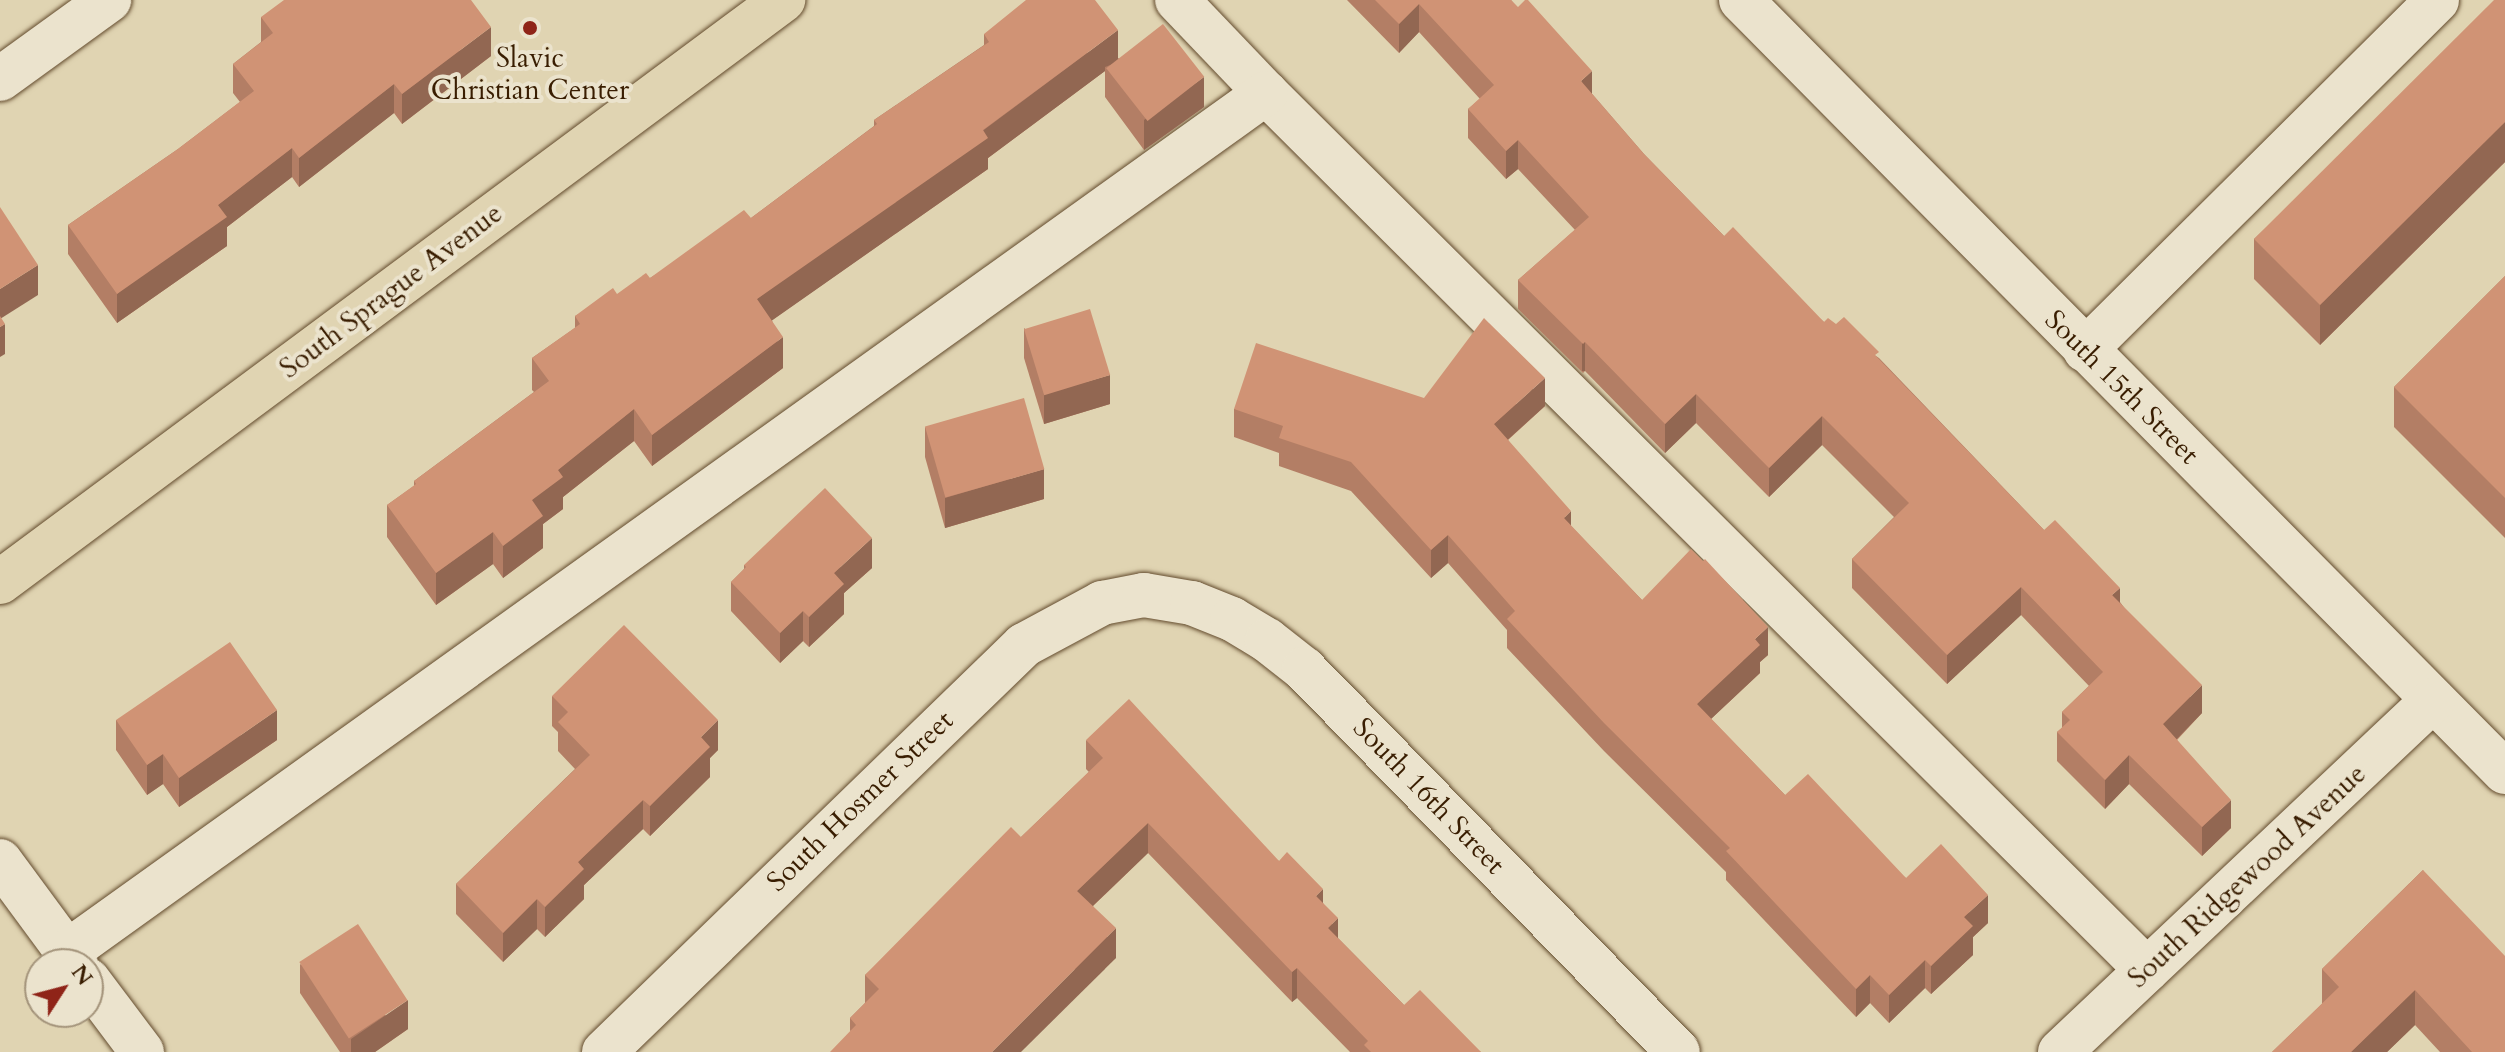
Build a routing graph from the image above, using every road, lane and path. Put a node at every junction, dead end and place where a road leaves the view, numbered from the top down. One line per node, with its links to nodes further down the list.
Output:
1 (109, 0): 6 (street)
2 (783, 0): 9 (main road, South Sprague Avenue)
3 (1177, 0): 7 (street)
4 (1741, 0): 8 (street, South 15th Street)
5 (2437, 0): 8 (street)
6 (0, 79)
7 (1266, 93): 15 (street); 16 (street)
8 (2085, 350): 11 (street, South 15th Street)
9 (0, 582)
10 (1144, 595): 19 (street, South Hosmer Street); 20 (street, South 16th Street)
11 (2433, 700): 12 (street, South 15th Street); 16 (street, South Ridgewood Avenue)
12 (2505, 772)
13 (0, 861): 14 (street)
14 (64, 948)
15 (100, 948)
16 (2147, 970): 21 (street, South Ridgewood Avenue)
17 (104, 1001): 18 (street)
18 (142, 1052)
19 (604, 1052)
20 (1678, 1052)
21 (2060, 1052)

